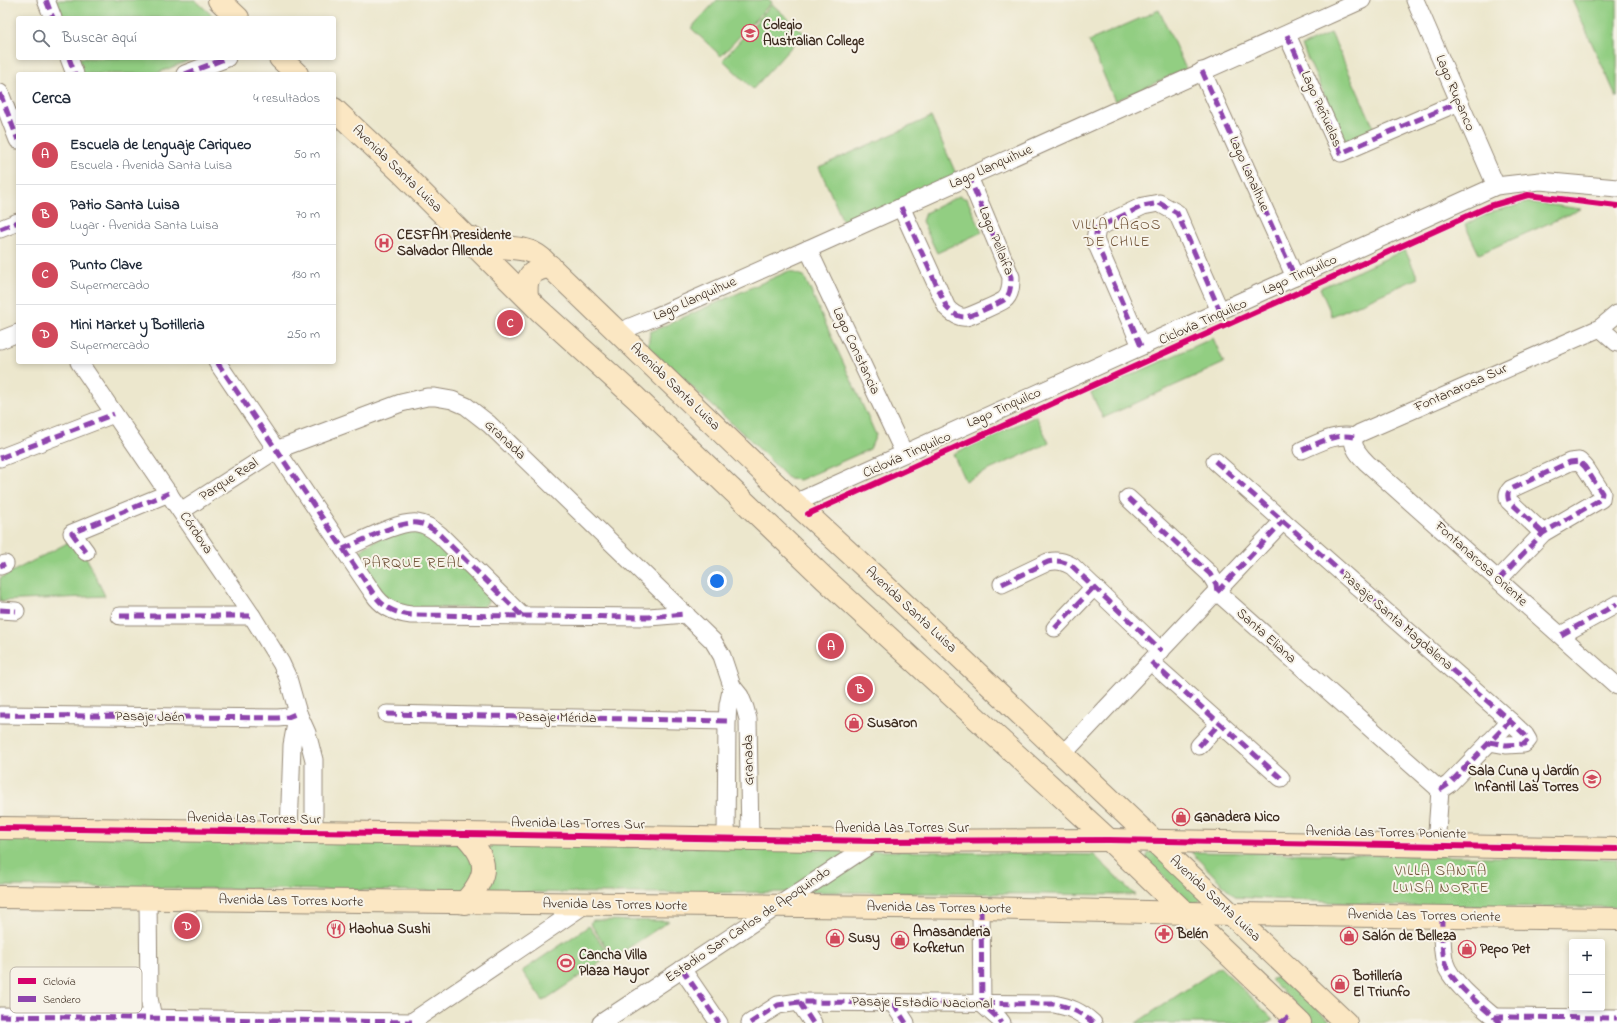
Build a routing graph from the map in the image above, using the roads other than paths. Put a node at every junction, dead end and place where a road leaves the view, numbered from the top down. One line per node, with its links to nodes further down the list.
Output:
1 (46, 0): 5 (street)
2 (219, 0): 6 (street)
3 (1362, 0): 7 (street, Lago Llanquihue)
4 (1415, 0): 16 (street, Lago Rupanco)
5 (52, 16)
6 (236, 16)
7 (1287, 35): 14 (street, Lago Llanquihue); 16 (street, Lago Peñuelas)
8 (69, 60): 11 (street)
9 (222, 60): 12 (street)
10 (282, 60): 13 (street)
11 (74, 72)
12 (190, 72)
13 (295, 72)
14 (1202, 72): 19 (street, Lago Llanquihue); 28 (street, Lago Lanalhue)
15 (0, 93): 18 (street)
16 (1459, 102): 20 (street, Lago Rupanco)
17 (336, 111): 25 (street, Avenida Santa Luisa)
18 (16, 134)
19 (969, 177): 22 (street, Lago Llanquihue); 22 (street, Lago Pellaifa)
20 (1496, 186): 21 (street, Lago Tinquilco); 28 (street, Lago Tinquilco)
21 (1617, 188)
22 (901, 208): 26 (street, Lago Llanquihue)
23 (16, 223): 24 (street)
24 (0, 229)
25 (459, 229): 27 (street, Avenida Santa Luisa); 29 (street, Avenida Santa Luisa)
26 (808, 249): 33 (street, Lago Llanquihue); 44 (street, Lago Constancia)
27 (550, 266): 29 (street); 33 (street, Avenida Santa Luisa)
28 (1295, 277): 30 (street, Lago Tinquilco)
29 (526, 297): 56 (street, Avenida Santa Luisa)
30 (1220, 311): 37 (street, Lago Tinquilco); 37 (street)
31 (1617, 314): 32 (street, Fontanarosa Sur)
32 (1600, 328): 36 (street); 41 (street, Fontanarosa Sur)
33 (618, 332): 49 (street, Avenida Santa Luisa)
34 (16, 334): 35 (street)
35 (0, 340)
36 (1617, 343)
37 (1141, 346): 44 (street, Lago Tinquilco)
38 (80, 364): 40 (street, Córdova)
39 (218, 364): 42 (street)
40 (114, 414): 45 (street); 47 (street, Córdova)
41 (1354, 437): 43 (street, Fontanarosa Sur); 57 (street, Fontanarosa Oriente)
42 (276, 450): 50 (street, Parque Real); 53 (street); 62 (street, Granada)
43 (1302, 450)
44 (904, 453): 49 (street, Lago Tinquilco)
45 (0, 458)
46 (1215, 461): 51 (street, Pasaje Santa Magdalena)
47 (168, 493): 50 (street, Córdova); 54 (street)
48 (1128, 498): 60 (street)
49 (795, 503): 55 (street, Avenida Santa Luisa)
50 (181, 511): 64 (street, Córdova)
51 (1283, 521): 60 (street); 75 (street, Pasaje Santa Magdalena)
52 (1542, 533): 52 (street); 57 (street)
53 (343, 549): 65 (street); 65 (street)
54 (86, 552)
55 (850, 553): 56 (street); 79 (street, Avenida Santa Luisa)
56 (826, 580): 90 (street, Avenida Santa Luisa)
57 (1498, 580): 67 (street, Fontanarosa Oriente)
58 (1002, 584): 59 (street)
59 (1094, 587): 66 (street); 68 (street)
60 (1217, 592): 68 (street); 83 (street, Santa Eliana)
61 (1617, 604): 67 (street)
62 (686, 614): 65 (street); 69 (street, Granada)
63 (120, 616): 64 (street)
64 (252, 616): 71 (street, Córdova)
65 (522, 616)
66 (1055, 628)
67 (1561, 635): 70 (street, Fontanarosa Oriente)
68 (1156, 656): 76 (street); 79 (street)
69 (732, 686): 74 (street, Granada); 89 (street, Granada)
70 (1617, 686)
71 (298, 713): 73 (street, Pasaje Jaén); 80 (street, Córdova); 81 (street, Córdova)
72 (387, 714): 74 (street, Pasaje Mérida)
73 (0, 715)
74 (727, 721): 88 (street, Granada)
75 (1510, 721): 77 (street); 77 (street, Pasaje Santa Magdalena)
76 (1220, 724): 78 (street); 82 (street)
77 (1489, 742): 83 (street)
78 (1199, 746)
79 (1062, 755): 92 (street, Avenida Santa Luisa)
80 (291, 758): 81 (street); 85 (street, Córdova)
81 (314, 760): 86 (street, Córdova)
82 (1281, 778)
83 (1440, 790): 93 (street)
84 (0, 828): 85 (street, Avenida Las Torres Sur)
85 (289, 832): 86 (street, Avenida Las Torres Sur)
86 (314, 832): 87 (street, Avenida Las Torres Sur)
87 (464, 834): 88 (street, Avenida Las Torres Sur); 97 (street)
88 (726, 838): 89 (street, Avenida Las Torres Sur)
89 (750, 839): 91 (street, Avenida Las Torres Sur)
90 (1109, 840): 91 (street, Avenida Las Torres Sur); 92 (street, Avenida Las Torres Sur); 101 (street, Avenida Santa Luisa)
91 (876, 841): 99 (street, Estadio San Carlos de Apoquindo)
92 (1155, 842): 93 (street, Avenida Las Torres Poniente); 102 (street, Avenida Santa Luisa)
93 (1436, 846): 94 (street, Avenida Las Torres Poniente)
94 (1617, 849)
95 (0, 897): 96 (street, Avenida Las Torres Norte)
96 (148, 899): 97 (street, Avenida Las Torres Norte); 111 (street)
97 (464, 903): 98 (street, Avenida Las Torres Norte)
98 (586, 904): 99 (street, Avenida Las Torres Norte); 114 (street)
99 (776, 906): 100 (street, Avenida Las Torres Norte); 105 (street, Estadio San Carlos de Apoquindo)
100 (981, 908): 101 (street, Avenida Las Torres Norte); 108 (street)
101 (1182, 912): 102 (street, Avenida Las Torres Norte); 112 (street, Avenida Santa Luisa)
102 (1231, 914): 103 (street, Avenida Las Torres Oriente); 123 (street, Avenida Santa Luisa)
103 (1442, 916): 104 (street, Avenida Las Torres Oriente); 113 (street)
104 (1617, 918)
105 (682, 969): 116 (street, Estadio San Carlos de Apoquindo); 117 (street)
106 (799, 1002): 107 (street, Pasaje Estadio Nacional); 118 (street, Pasaje Estadio Nacional); 119 (street)
107 (892, 1003): 108 (street, Pasaje Estadio Nacional); 120 (street)
108 (982, 1004): 121 (street); 122 (street, Pasaje Estadio Nacional)
109 (0, 1016): 111 (street); 115 (street)
110 (1617, 1018): 113 (street)
111 (153, 1020): 114 (street)
112 (1291, 1020)
113 (1498, 1020)
114 (411, 1022)
115 (5, 1023)
116 (601, 1023)
117 (719, 1023)
118 (750, 1023)
119 (813, 1023)
120 (906, 1023)
121 (1002, 1023)
122 (1093, 1023)
123 (1346, 1023)

